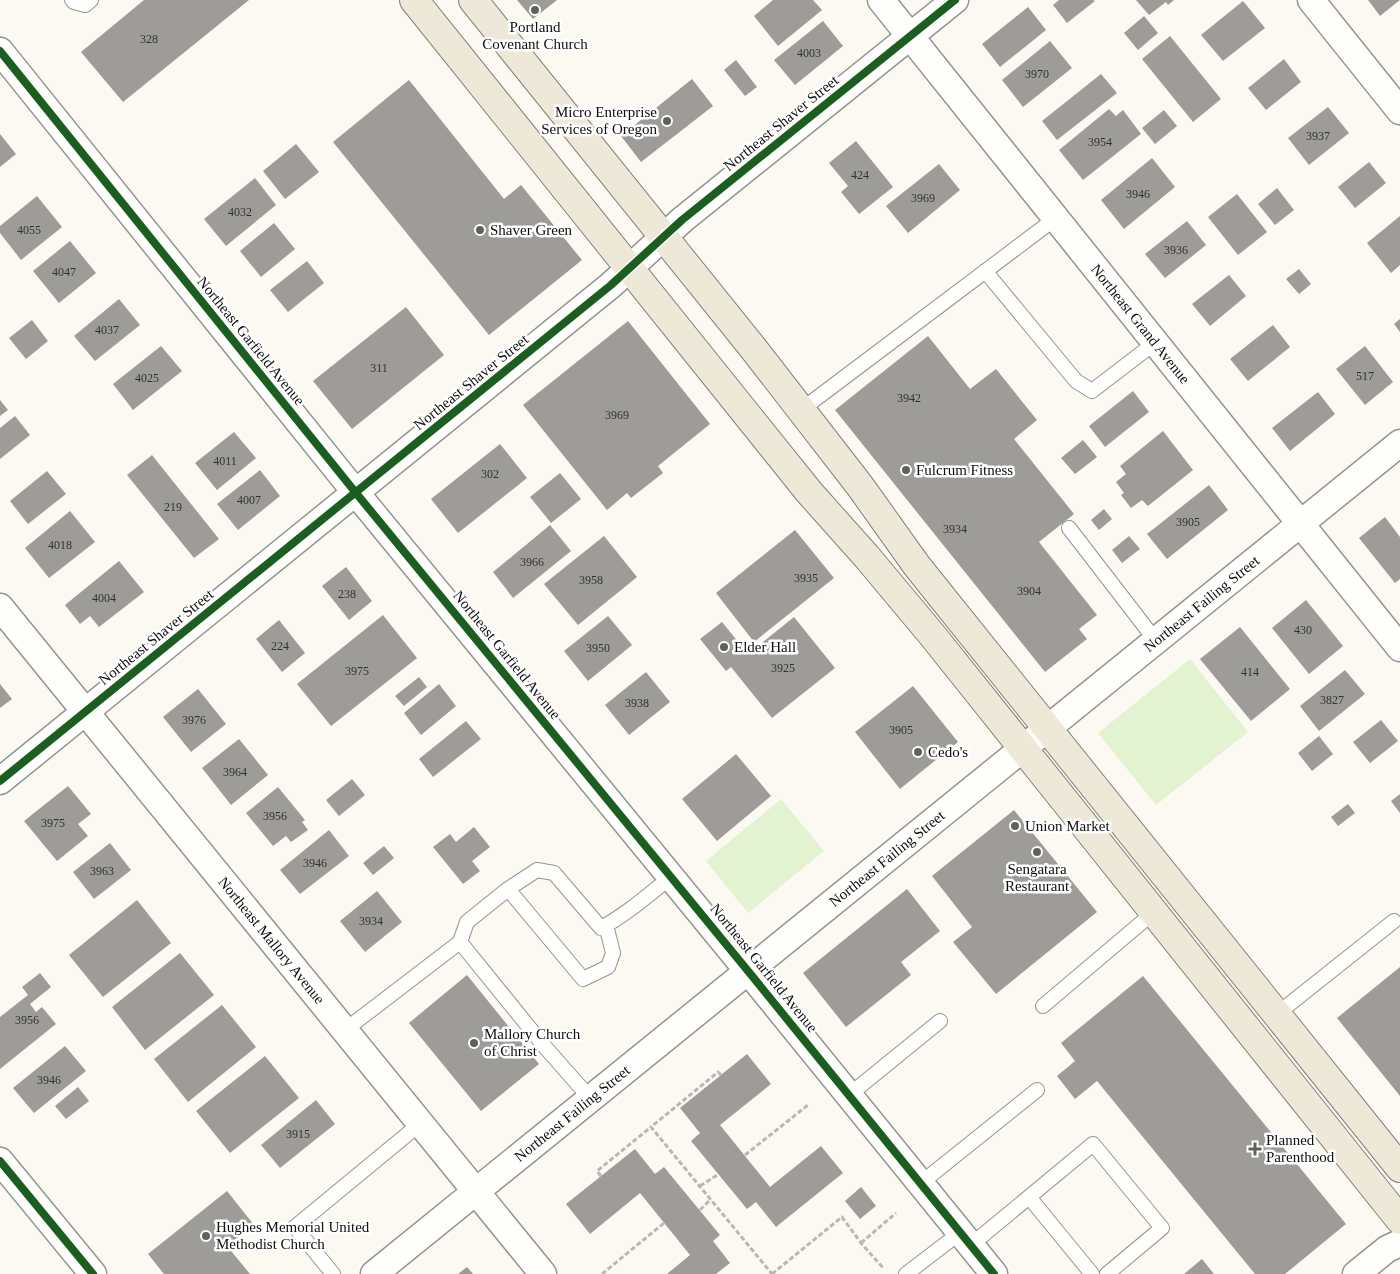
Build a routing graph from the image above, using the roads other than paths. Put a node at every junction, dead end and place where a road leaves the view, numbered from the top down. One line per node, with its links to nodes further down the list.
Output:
1 (72, 0): 2 (lane)
2 (91, 0)
3 (414, 0): 13 (main road)
4 (473, 0): 12 (main road)
5 (881, 0): 8 (street, Northeast Grand Avenue)
6 (955, 0): 8 (street, Northeast Shaver Street)
7 (1311, 0): 10 (street)
8 (910, 36): 11 (street, Northeast Grand Avenue); 12 (street, Northeast Shaver Street)
9 (0, 51): 18 (street, Northeast Garfield Avenue)
10 (1400, 111)
11 (1056, 218): 14 (lane); 15 (street, Northeast Grand Avenue)
12 (663, 238): 13 (street, Northeast Shaver Street); 16 (main road)
13 (630, 269): 18 (street, Northeast Shaver Street); 26 (main road)
14 (985, 271): 15 (lane); 16 (lane)
15 (1156, 342): 19 (street, Northeast Grand Avenue)
16 (801, 410): 25 (main road)
17 (1400, 443): 19 (street, Northeast Failing Street)
18 (356, 493): 24 (street, Northeast Shaver Street); 28 (street, Northeast Garfield Avenue)
19 (1301, 524): 22 (street, Northeast Failing Street); 23 (street, Northeast Grand Avenue)
20 (1070, 528): 22 (lane)
21 (0, 607): 24 (street, Northeast Mallory Avenue)
22 (1156, 641): 25 (street, Northeast Failing Street)
23 (1400, 648)
24 (86, 712): 27 (street, Northeast Shaver Street); 38 (street, Northeast Mallory Avenue)
25 (1048, 728): 26 (street, Northeast Failing Street); 36 (main road)
26 (1023, 748): 30 (main road); 34 (street, Northeast Failing Street)
27 (0, 782)
28 (671, 877): 32 (lane); 34 (street, Northeast Garfield Avenue)
29 (508, 889): 32 (lane); 32 (lane); 33 (lane)
30 (1154, 912): 35 (lane); 48 (main road)
31 (1394, 921): 36 (lane)
32 (606, 925)
33 (460, 942): 38 (lane); 41 (lane)
34 (748, 971): 40 (street, Northeast Garfield Avenue); 41 (street, Northeast Failing Street)
35 (1043, 1006)
36 (1277, 1014): 44 (main road)
37 (940, 1021): 40 (lane)
38 (345, 1030): 42 (street, Northeast Mallory Avenue)
39 (1037, 1090): 45 (lane)
40 (849, 1095): 45 (street, Northeast Garfield Avenue)
41 (590, 1098): 46 (street, Northeast Failing Street)
42 (421, 1123): 46 (street, Northeast Mallory Avenue); 52 (lane)
43 (0, 1160): 51 (street)
44 (1400, 1168)
45 (921, 1183): 49 (street, Northeast Garfield Avenue)
46 (475, 1191): 53 (street, Northeast Failing Street); 54 (street, Northeast Mallory Avenue)
47 (1029, 1198): 49 (lane); 57 (lane); 58 (lane)
48 (1400, 1220)
49 (966, 1239): 55 (lane); 56 (street, Northeast Garfield Avenue)
50 (1400, 1243): 59 (street)
51 (94, 1274)
52 (334, 1274)
53 (374, 1274)
54 (543, 1274)
55 (906, 1274)
56 (994, 1274)
57 (1092, 1274)
58 (1107, 1274)
59 (1356, 1274)

